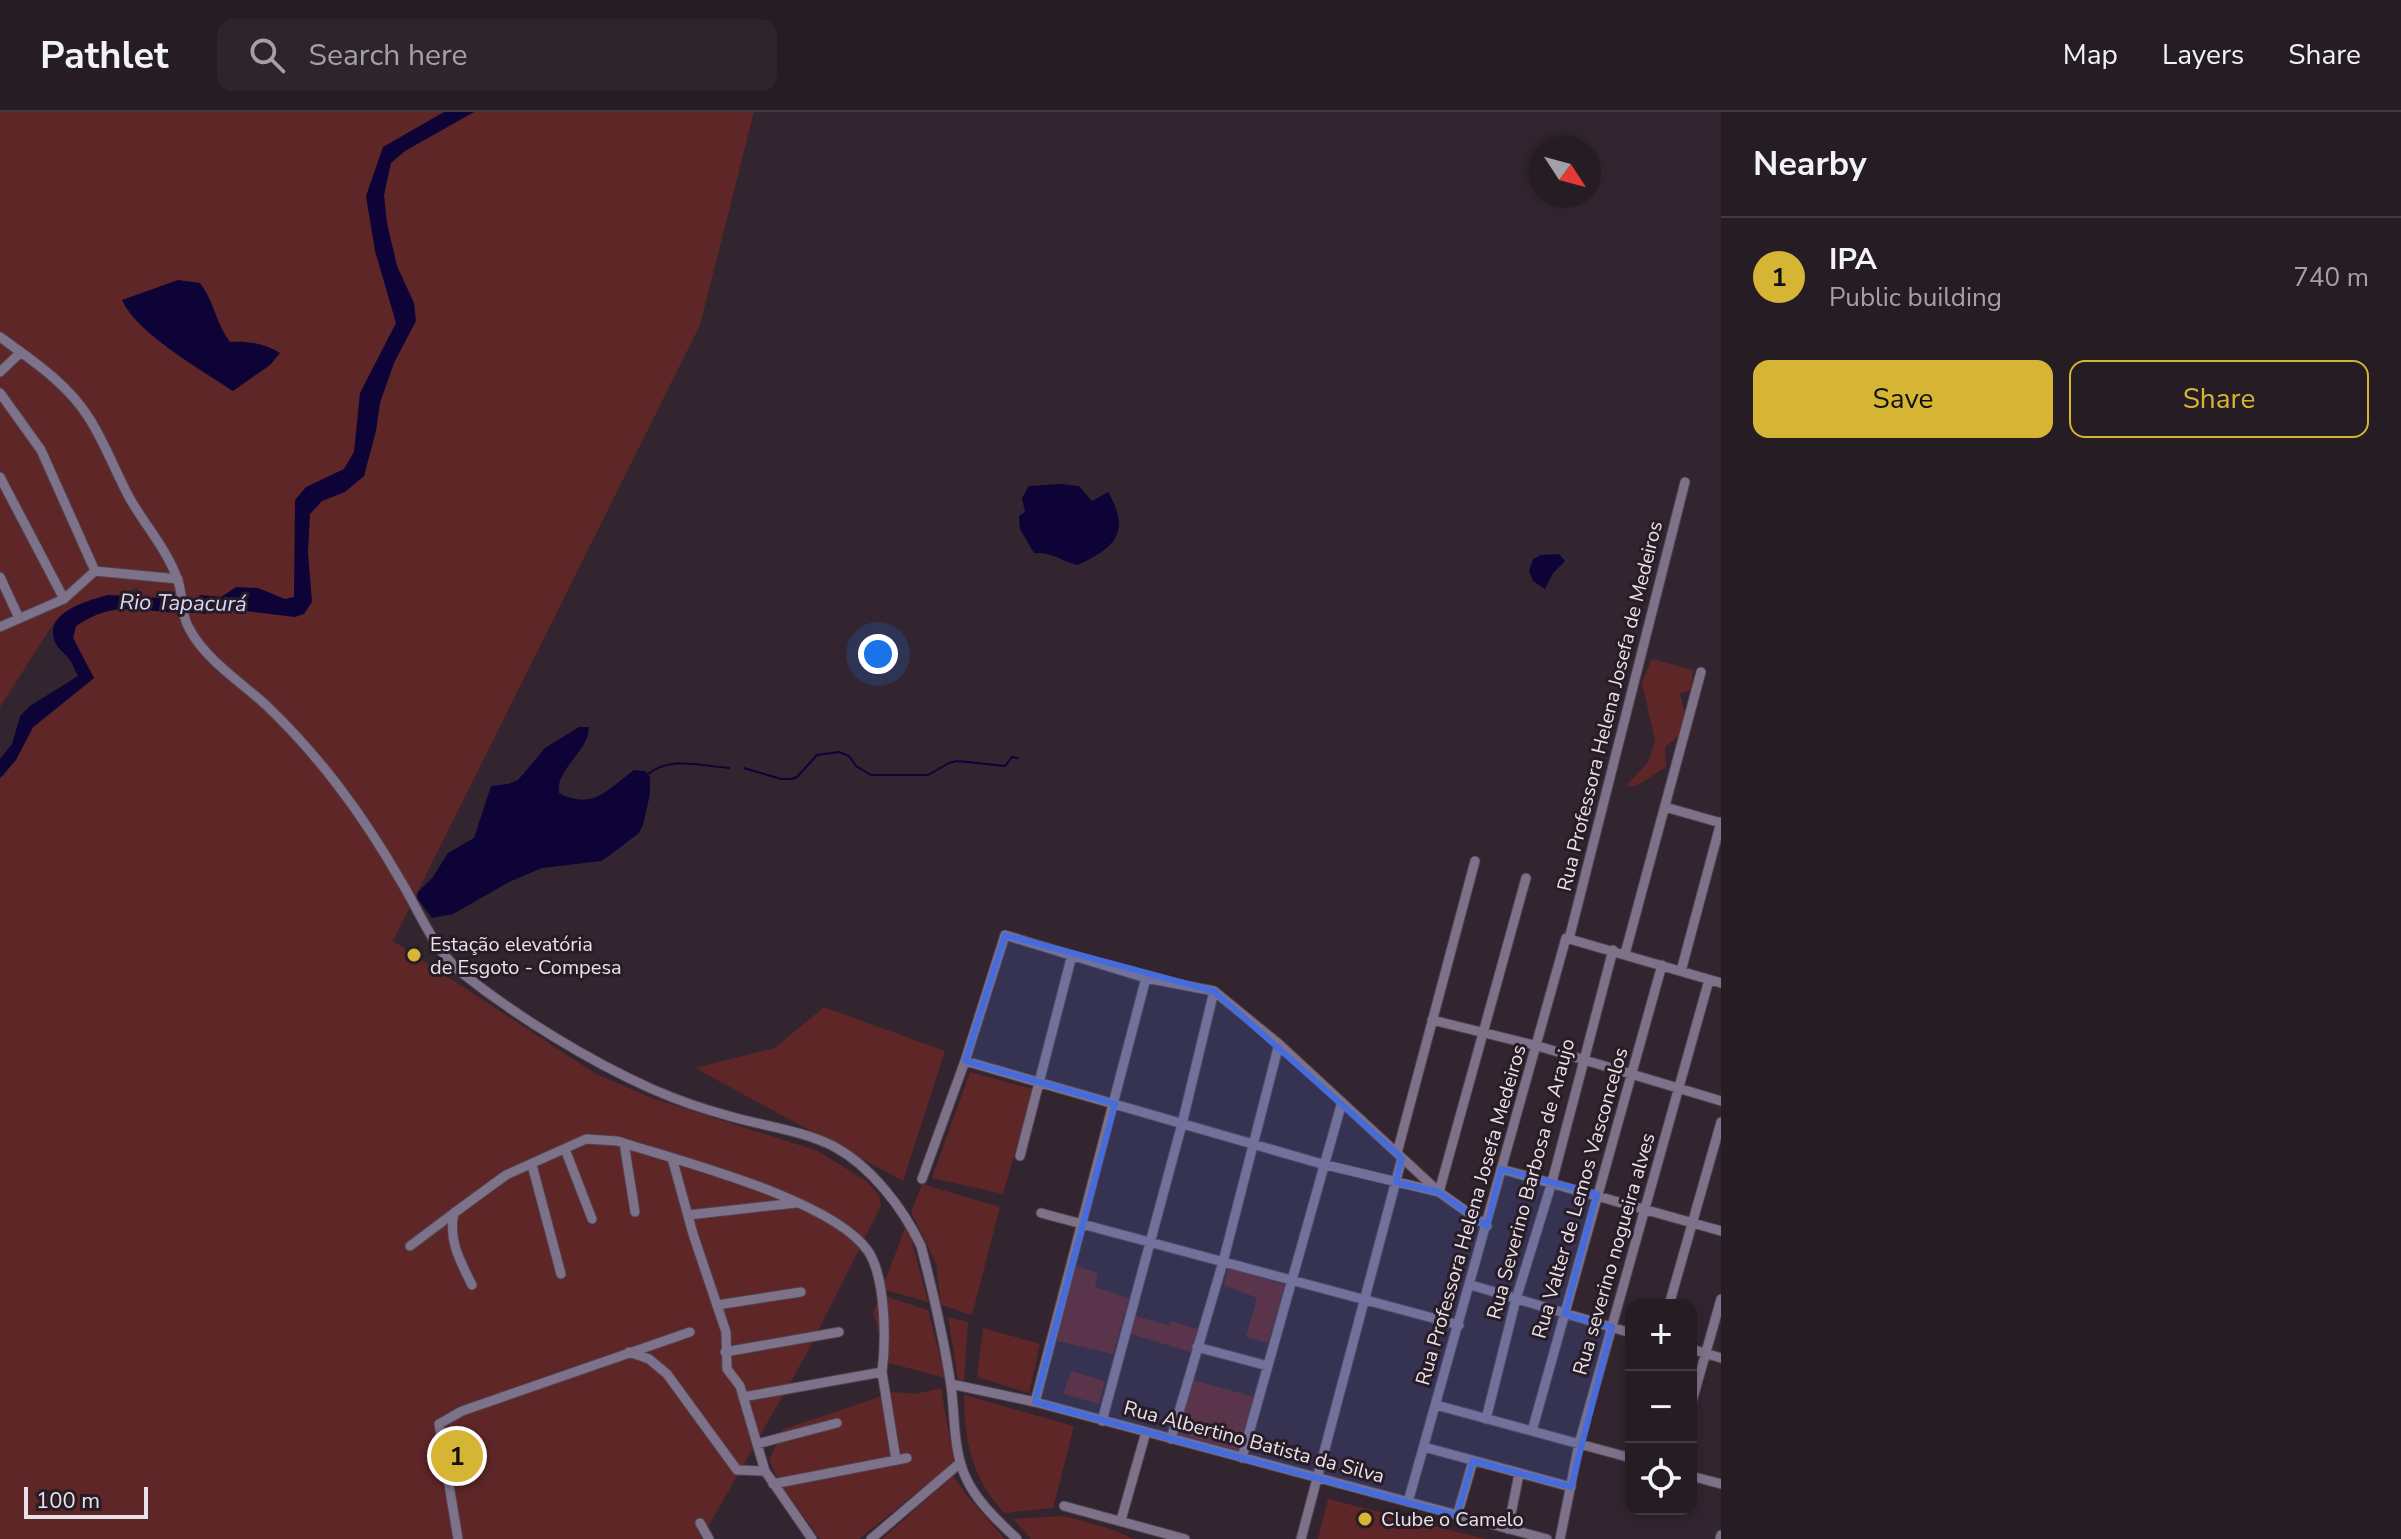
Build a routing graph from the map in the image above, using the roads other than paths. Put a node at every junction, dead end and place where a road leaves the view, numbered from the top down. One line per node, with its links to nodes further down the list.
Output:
1 (0, 337): 2 (street)
2 (21, 352): 3 (street); 9 (street)
3 (0, 372)
4 (0, 393): 7 (street)
5 (0, 477): 10 (street)
6 (1685, 482): 18 (street, Rua Professora Helena Josefa de Medeiros)
7 (95, 571): 9 (street); 10 (street)
8 (0, 577): 11 (street)
9 (178, 579): 94 (street)
10 (64, 599): 11 (street)
11 (19, 618): 12 (street)
12 (0, 627)
13 (1701, 672): 14 (street)
14 (1665, 807): 15 (street); 20 (street)
15 (1721, 822): 23 (street)
16 (1475, 861): 28 (street)
17 (1526, 878): 29 (street)
18 (1568, 938): 19 (street); 31 (street, Rua Professora Helena Josefa Medeiros)
19 (1613, 950): 20 (street); 32 (street, Rua Severino Barbosa de Araujo)
20 (1625, 954): 22 (street)
21 (1072, 955): 24 (street); 33 (street); 35 (street)
22 (1662, 965): 23 (street); 34 (street, Rua Valter de Lemos Vasconcelos)
23 (1681, 971): 25 (street)
24 (1146, 978): 27 (street); 39 (street)
25 (1709, 980): 26 (street); 36 (street, Rua severino nogueira alves)
26 (1721, 983)
27 (1214, 991): 30 (street); 41 (street)
28 (1432, 1020): 29 (street); 46 (street)
29 (1481, 1031): 31 (street); 54 (street)
30 (1279, 1044): 38 (street); 43 (street)
31 (1538, 1046): 32 (street); 50 (street, Rua Professora Helena Josefa Medeiros)
32 (1582, 1060): 34 (street); 53 (street, Rua Severino Barbosa de Araujo)
33 (965, 1061): 35 (street); 51 (street)
34 (1632, 1074): 36 (street); 55 (street, Rua Valter de Lemos Vasconcelos)
35 (1040, 1084): 39 (street); 45 (street)
36 (1679, 1089): 37 (street); 57 (street, Rua severino nogueira alves)
37 (1721, 1101)
38 (1342, 1102): 46 (street); 48 (street)
39 (1115, 1104): 41 (street); 64 (street)
40 (1721, 1122): 63 (street)
41 (1182, 1124): 43 (street); 67 (street)
42 (624, 1143): 44 (street); 47 (street); 58 (street)
43 (1253, 1144): 48 (street); 69 (street)
44 (565, 1149): 49 (street); 62 (street)
45 (1020, 1156)
46 (1400, 1156): 52 (street); 54 (street)
47 (672, 1158): 56 (street); 61 (street)
48 (1322, 1164): 52 (street); 71 (street)
49 (532, 1165): 59 (street); 70 (street)
50 (1501, 1169): 53 (street); 65 (street, Rua Professora Helena Josefa Medeiros)
51 (922, 1179)
52 (1396, 1182): 54 (street); 78 (street)
53 (1552, 1182): 55 (street); 75 (street, Rua Severino Barbosa de Araujo)
54 (1439, 1192): 65 (street)
55 (1597, 1194): 57 (street); 80 (street, Rua Valter de Lemos Vasconcelos)
56 (800, 1203): 61 (street); 93 (street)
57 (1644, 1208): 63 (street); 82 (street, Rua severino nogueira alves)
58 (635, 1212)
59 (454, 1213): 68 (street); 72 (street)
60 (1041, 1213): 64 (street)
61 (688, 1215): 79 (street)
62 (592, 1219)
63 (1691, 1222): 66 (street); 76 (street)
64 (1081, 1224): 67 (street); 97 (street)
65 (1487, 1226): 73 (street, Rua Professora Helena Josefa Medeiros)
66 (1721, 1231)
67 (1150, 1241): 69 (street); 100 (street)
68 (410, 1246)
69 (1223, 1262): 71 (street); 86 (street)
70 (561, 1274)
71 (1292, 1281): 78 (street); 92 (street)
72 (472, 1285)
73 (1471, 1285): 75 (street); 81 (street, Rua Professora Helena Josefa Medeiros)
74 (801, 1292): 79 (street)
75 (1516, 1299): 80 (street); 99 (street, Rua Severino Barbosa de Araujo)
76 (1671, 1299)
77 (1721, 1299): 90 (street)
78 (1365, 1300): 81 (street); 114 (street)
79 (717, 1305): 89 (street)
80 (1565, 1314): 82 (street); 102 (street, Rua Valter de Lemos Vasconcelos)
81 (1459, 1325): 98 (street, Rua Professora Helena Josefa Medeiros)
82 (1612, 1327): 83 (street); 106 (street, Rua severino nogueira alves)
83 (1625, 1331)
84 (690, 1332): 88 (street)
85 (839, 1332): 89 (street)
86 (1197, 1347): 92 (street); 104 (street)
87 (1697, 1351): 90 (street)
88 (629, 1352): 112 (street); 125 (street)
89 (725, 1352): 96 (street)
90 (1706, 1354): 91 (street); 95 (street)
91 (1721, 1358)
92 (1268, 1366): 109 (street)
93 (882, 1372): 96 (street); 116 (street)
94 (951, 1384): 97 (street, Rua Albertino Batista da Silva); 111 (street)
95 (1697, 1385)
96 (743, 1397): 105 (street)
97 (1035, 1402): 100 (street, Rua Albertino Batista da Silva)
98 (1436, 1405): 99 (street); 107 (street, Rua Professora Helena Josefa Medeiros)
99 (1486, 1419): 102 (street)
100 (1102, 1421): 103 (street, Rua Albertino Batista da Silva)
101 (837, 1423): 105 (street)
102 (1532, 1431): 106 (street)
103 (1146, 1432): 104 (street, Rua Albertino Batista da Silva); 122 (street)
104 (1171, 1439): 109 (street, Rua Albertino Batista da Silva)
105 (757, 1444): 112 (street)
106 (1579, 1444): 108 (street); 118 (street, Rua severino nogueira alves)
107 (1424, 1447): 110 (street); 119 (street, Rua Professora Helena Josefa Medeiros)
108 (1625, 1456)
109 (1242, 1458): 114 (street, Rua Albertino Batista da Silva)
110 (1473, 1461): 113 (street); 121 (street)
111 (960, 1463): 128 (street); 129 (street)
112 (765, 1471): 116 (street)
113 (1519, 1474): 118 (street); 124 (street)
114 (1317, 1477): 119 (street, Rua Albertino Batista da Silva); 131 (street)
115 (1697, 1478): 117 (street)
116 (773, 1484): 127 (street)
117 (1721, 1484)
118 (1571, 1487): 133 (street, Rua severino nogueira alves)
119 (1408, 1502): 121 (street, Rua Albertino Batista da Silva)
120 (1064, 1506): 122 (street)
121 (1457, 1516): 124 (street, Rua Albertino Batista da Silva)
122 (1121, 1520): 130 (street)
123 (700, 1523): 126 (street)
124 (1508, 1529): 132 (street, Rua Albertino Batista da Silva)
125 (458, 1539)
126 (709, 1539)
127 (812, 1539)
128 (871, 1539)
129 (1017, 1539)
130 (1185, 1539)
131 (1301, 1539)
132 (1547, 1539)
133 (1560, 1539)

